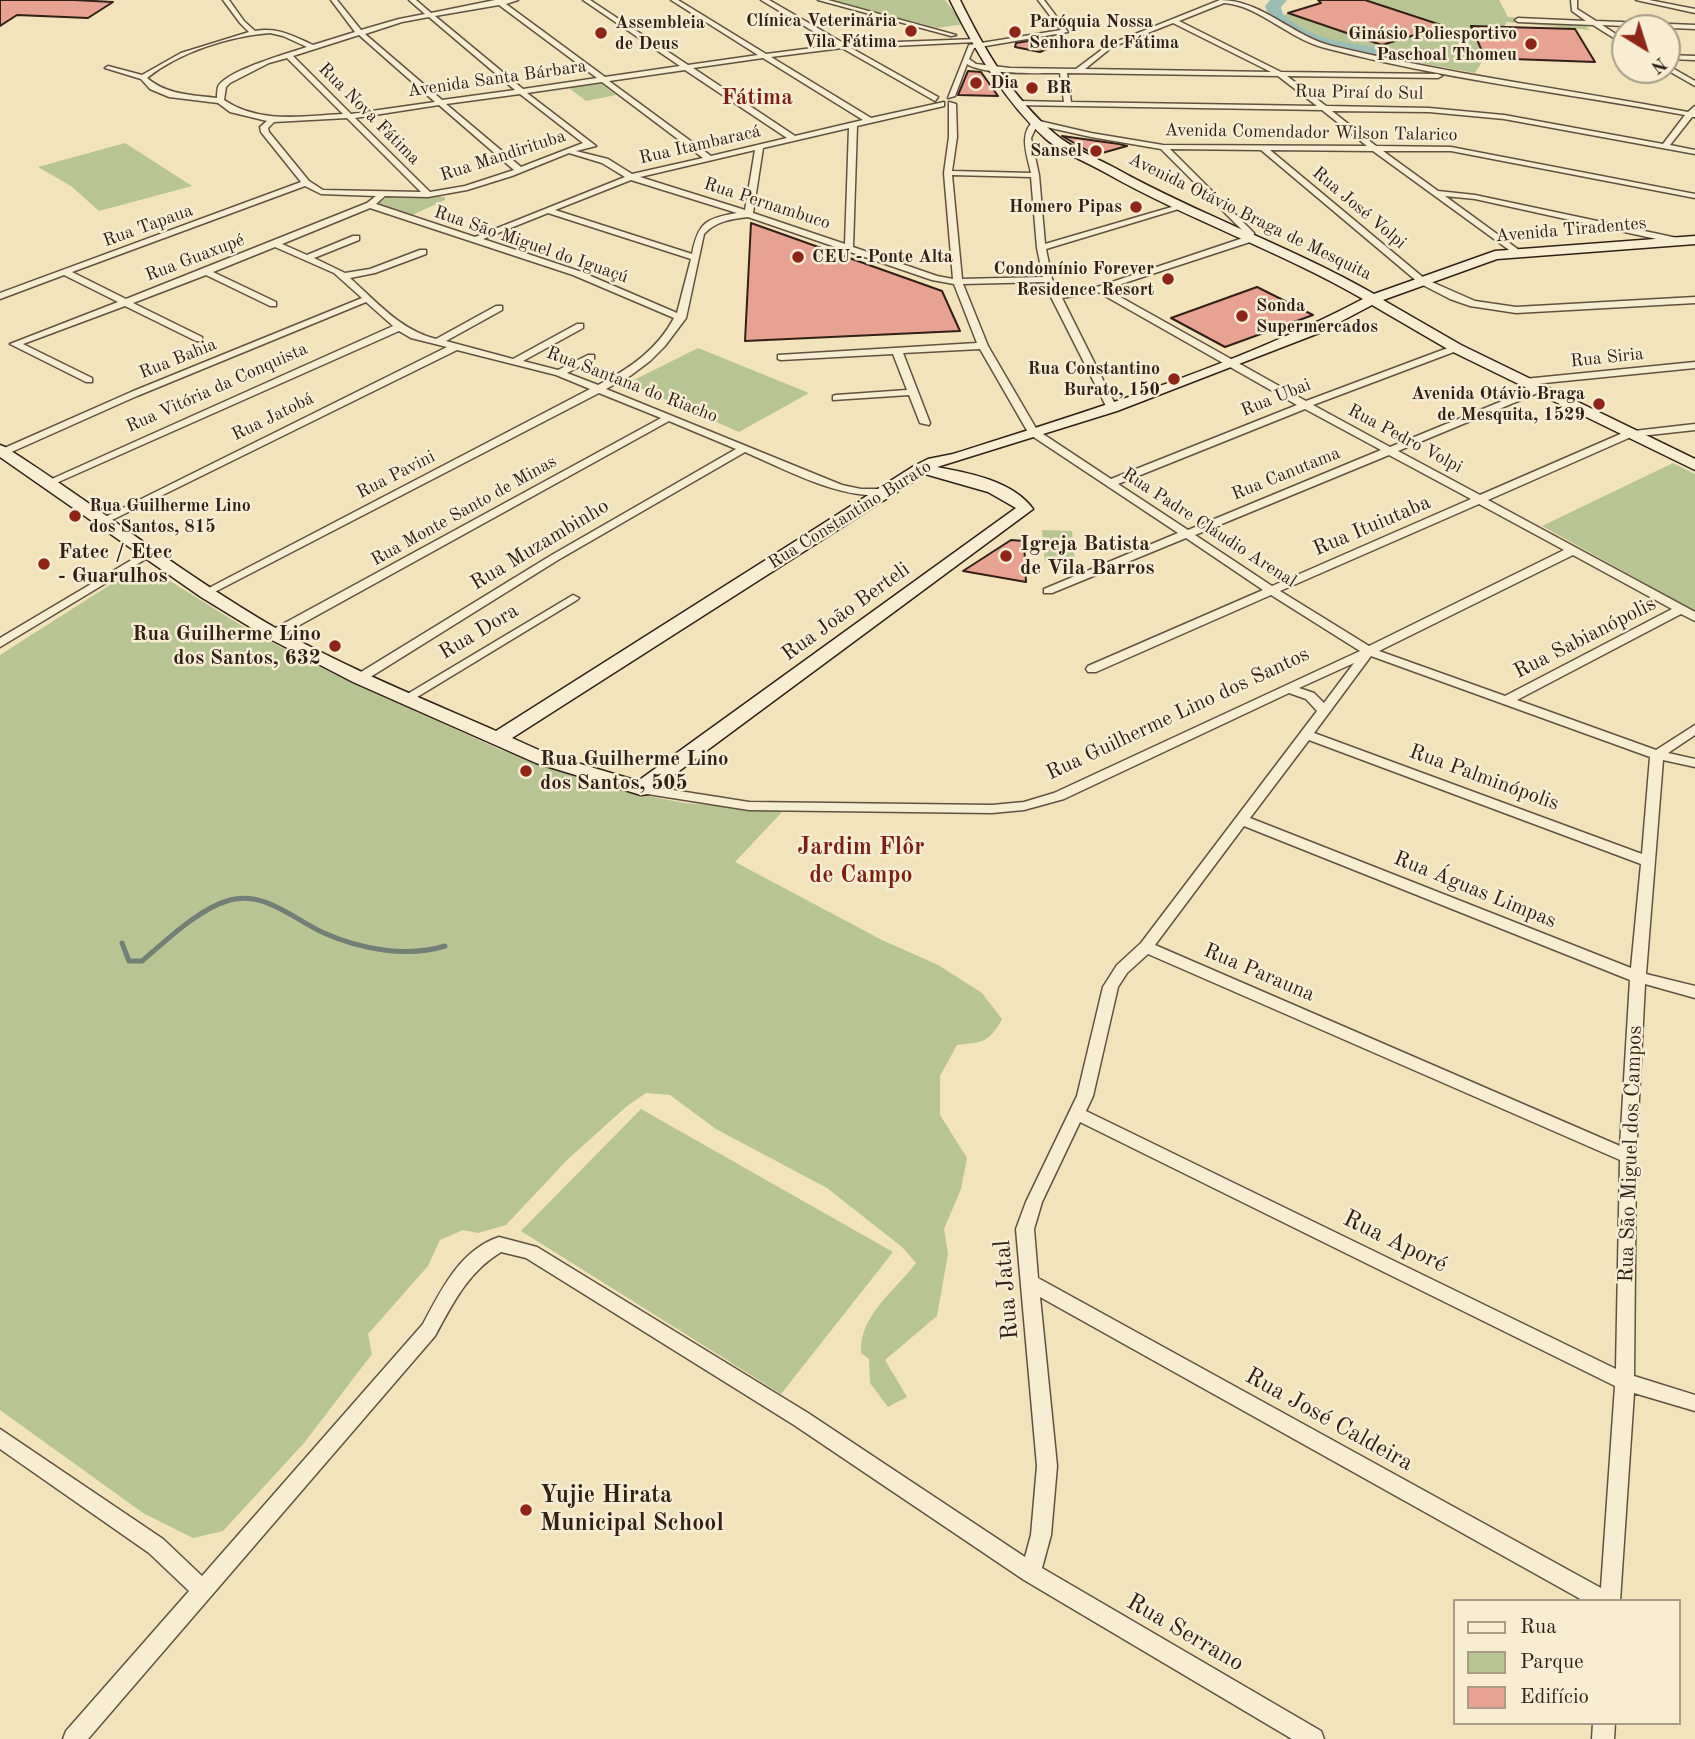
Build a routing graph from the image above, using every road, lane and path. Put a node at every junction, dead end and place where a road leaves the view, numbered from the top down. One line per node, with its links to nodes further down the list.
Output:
1 (226, 0): 26 (street)
2 (334, 0): 25 (street)
3 (412, 0): 18 (street)
4 (515, 0): 14 (street)
5 (586, 0): 36 (street)
6 (674, 0): 34 (street)
7 (764, 0): 31 (street)
8 (821, 0): 24 (street)
9 (955, 0): 22 (street, Avenida Otávio Braga de Mesquita)
10 (1041, 0): 30 (street, Avenida Santa Bárbara)
11 (1574, 0): 21 (street)
12 (1639, 0): 16 (street)
13 (1676, 0): 16 (street)
14 (499, 1): 18 (street); 43 (street)
15 (1223, 1): 19 (street); 44 (street)
16 (1668, 6): 17 (street)
17 (1695, 11)
18 (427, 14): 25 (street); 45 (street)
19 (1171, 20): 40 (street); 41 (street)
20 (1518, 20): 21 (street)
21 (1590, 22): 23 (street); 28 (street)
22 (969, 23): 24 (street); 30 (street, Avenida Otávio Braga de Mesquita)
23 (1695, 27)
24 (930, 29): 27 (street)
25 (358, 31): 32 (street); 49 (street)
26 (254, 33): 32 (street); 42 (street)
27 (946, 33): 29 (street); 30 (street)
28 (1611, 35)
29 (936, 41): 30 (street, Avenida Santa Bárbara); 31 (street, Avenida Santa Bárbara)
30 (976, 42): 35 (street, Rua Padre Cláudio Arenal); 38 (street, Avenida Otávio Braga de Mesquita)
31 (841, 46): 34 (street, Avenida Santa Bárbara); 48 (street)
32 (311, 47): 33 (street)
33 (288, 55): 47 (street); 54 (street, Rua Nova Fátima)
34 (764, 56): 36 (street, Avenida Santa Bárbara); 56 (street)
35 (966, 60): 38 (street); 46 (street, Rua Padre Cláudio Arenal)
36 (687, 67): 43 (street, Avenida Santa Bárbara); 61 (street)
37 (108, 68): 42 (street, Avenida Santa Bárbara)
38 (995, 69): 39 (street); 50 (street, Avenida Otávio Braga de Mesquita)
39 (1063, 71): 40 (street); 51 (street)
40 (1079, 71): 41 (street)
41 (1277, 72): 44 (street); 52 (street)
42 (143, 78): 47 (street, Avenida Santa Bárbara)
43 (606, 79): 45 (street, Avenida Santa Bárbara); 71 (street)
44 (1488, 79): 53 (street)
45 (523, 91): 49 (street, Avenida Santa Bárbara); 62 (street)
46 (952, 100): 48 (street, Rua Itambaracá); 74 (street, Rua Padre Cláudio Arenal)
47 (220, 101): 55 (street, Avenida Santa Bárbara)
48 (938, 101): 56 (street, Rua Itambaracá)
49 (440, 103): 54 (street, Avenida Santa Bárbara); 73 (street)
50 (1018, 103): 51 (street, Rua Piraí do Sul); 57 (street, Avenida Otávio Braga de Mesquita)
51 (1068, 105): 52 (street, Rua Piraí do Sul)
52 (1322, 107): 63 (street, Rua Piraí do Sul); 68 (street)
53 (1693, 112): 63 (street)
54 (350, 116): 55 (street, Avenida Santa Bárbara); 80 (street, Rua Nova Fátima)
55 (272, 120): 77 (street)
56 (870, 121): 58 (street, Rua Itambaracá)
57 (1035, 122): 59 (street, Avenida Comendador Wilson Talarico); 60 (street, Avenida Otávio Braga de Mesquita); 64 (street)
58 (853, 125): 61 (street, Rua Itambaracá); 97 (street)
59 (1091, 135): 60 (street, Avenida Comendador Wilson Talarico); 65 (street, Avenida Comendador Wilson Talarico)
60 (1052, 138): 64 (street, Avenida Comendador Wilson Talarico); 83 (street, Avenida Otávio Braga de Mesquita)
61 (794, 139): 66 (street, Rua Itambaracá)
62 (589, 143): 69 (street, Rua Mandirituba); 72 (street)
63 (1665, 146): 70 (street, Rua Piraí do Sul)
64 (1029, 147): 75 (street)
65 (1163, 147): 67 (street, Avenida Comendador Wilson Talarico); 86 (street)
66 (759, 148): 71 (street, Rua Itambaracá); 85 (street)
67 (1263, 148): 68 (street, Avenida Comendador Wilson Talarico); 107 (street, Rua José Volpi)
68 (1374, 148): 78 (street); 81 (street, Avenida Comendador Wilson Talarico)
69 (569, 151): 72 (street, Rua Pernambuco); 73 (street, Rua Mandirituba)
70 (1695, 152)
71 (710, 159): 76 (street, Rua Itambaracá)
72 (605, 161): 76 (street, Rua Pernambuco)
73 (518, 169): 80 (street, Rua Mandirituba)
74 (948, 173): 75 (street); 108 (street, Rua Padre Cláudio Arenal)
75 (1035, 175): 96 (street)
76 (631, 177): 84 (street, Rua Itambaracá); 85 (street, Rua Pernambuco)
77 (306, 183): 79 (street, Rua Mandirituba); 103 (street, Rua Tapaua)
78 (1439, 193): 88 (street); 100 (street)
79 (383, 194): 80 (street, Rua Mandirituba); 82 (street, Rua Guaxupé)
80 (428, 195)
81 (1695, 196)
82 (370, 205): 91 (street, Rua São Miguel do Iguaçú); 95 (street, Rua Guaxupé)
83 (1178, 208): 87 (street, Avenida Otávio Braga de Mesquita); 96 (street)
84 (546, 209): 91 (street, Rua Itambaracá); 102 (street)
85 (749, 214): 97 (street, Rua Pernambuco); 102 (street)
86 (1233, 214): 87 (street); 90 (street)
87 (1211, 222): 90 (street, Avenida Otávio Braga de Mesquita)
88 (1617, 226): 93 (street); 94 (street)
89 (356, 238): 101 (street)
90 (1250, 239): 109 (street); 114 (street, Avenida Otávio Braga de Mesquita)
91 (474, 240): 120 (street, Rua São Miguel do Iguaçú)
92 (1695, 240): 93 (street, Avenida Tiradentes)
93 (1679, 241): 94 (street, Avenida Tiradentes)
94 (1642, 243): 100 (street, Avenida Tiradentes)
95 (275, 244): 101 (street); 104 (street, Rua Guaxupé)
96 (1041, 248): 106 (street)
97 (849, 249): 108 (street, Rua Pernambuco)
98 (1695, 249): 110 (street, Avenida Tiradentes)
99 (423, 252): 105 (street)
100 (1516, 252): 107 (street, Avenida Tiradentes)
101 (307, 258): 105 (street)
102 (695, 258): 120 (street)
103 (66, 272): 111 (street, Rua Tapaua); 116 (street)
104 (206, 272): 116 (street, Rua Guaxupé); 117 (street)
105 (345, 276): 113 (street, Rua Santana do Riacho)
106 (1048, 279): 108 (street, Rua Pernambuco); 112 (street)
107 (1422, 281): 110 (street, Rua José Volpi); 114 (street, Avenida Tiradentes)
108 (958, 282): 126 (street, Rua Padre Cláudio Arenal)
109 (1099, 289): 112 (street); 133 (street, Rua Pedro Volpi)
110 (1436, 289): 115 (street, Rua José Volpi); 119 (street, Avenida Tiradentes)
111 (0, 296)
112 (1055, 297): 143 (street)
113 (367, 299): 122 (street, Rua Santana do Riacho); 151 (street, Rua Bahia)
114 (1373, 299): 119 (street, Avenida Otávio Braga de Mesquita); 123 (street, Rua Constantino Burato)
115 (1695, 300)
116 (123, 303): 124 (street); 136 (street, Rua Guaxupé)
117 (273, 304)
118 (499, 308): 125 (street)
119 (1390, 308): 123 (street, Rua Constantino Burato); 128 (street, Avenida Otávio Braga de Mesquita)
120 (681, 318): 138 (street, Rua Pavini)
121 (580, 326): 132 (street)
122 (400, 327): 125 (street, Rua Santana do Riacho); 156 (street, Rua Vitória da Conquista)
123 (1314, 330): 133 (street, Rua Constantino Burato)
124 (198, 339)
125 (436, 342): 127 (street, Rua Santana do Riacho)
126 (983, 345): 129 (street); 147 (street, Rua Padre Cláudio Arenal)
127 (458, 346): 132 (street, Rua Santana do Riacho); 162 (street, Rua Jatobá)
128 (1456, 348): 137 (street, Avenida Otávio Braga de Mesquita); 142 (street, Rua Ubai)
129 (897, 351): 131 (street); 140 (street)
130 (591, 357): 135 (street)
131 (781, 357)
132 (516, 361): 135 (street, Rua Santana do Riacho)
133 (1230, 365): 142 (street, Rua Pedro Volpi); 143 (street, Rua Constantino Burato)
134 (1695, 365): 137 (street, Rua Siria)
135 (559, 373): 138 (street, Rua Santana do Riacho)
136 (89, 380)
137 (1522, 382): 139 (street, Avenida Otávio Braga de Mesquita)
138 (601, 388): 144 (street, Rua Santana do Riacho); 168 (street, Rua Pavini)
139 (1537, 390): 148 (street, Avenida Otávio Braga de Mesquita); 150 (street, Rua Canutama)
140 (913, 392): 141 (street); 145 (street)
141 (836, 398)
142 (1305, 405): 150 (street, Rua Pedro Volpi); 157 (street, Rua Ubai)
143 (1112, 408): 147 (street, Rua Constantino Burato)
144 (670, 417): 149 (street, Rua Santana do Riacho); 172 (street, Rua Monte Santo de Minas)
145 (925, 423)
146 (1695, 427): 148 (street, Rua Ituiutaba)
147 (1033, 432): 152 (street, Rua Constantino Burato); 157 (street, Rua Padre Cláudio Arenal)
148 (1629, 434): 153 (street, Avenida Otávio Braga de Mesquita); 160 (street, Rua Ituiutaba)
149 (743, 449): 158 (street, Rua Santana do Riacho); 176 (street, Rua Muzambinho)
150 (1389, 450): 160 (street, Rua Pedro Volpi); 163 (street, Rua Canutama)
151 (1, 451): 156 (street, Rua Guilherme Lino dos Santos)
152 (956, 458): 154 (street, Rua Constantino Burato); 155 (street)
153 (1695, 465)
154 (920, 469): 155 (street, Rua João Berteli); 159 (street, Rua Constantino Burato)
155 (970, 480): 186 (street, Rua João Berteli)
156 (50, 482): 162 (street, Rua Guilherme Lino dos Santos)
157 (1110, 484): 163 (street, Rua Padre Cláudio Arenal)
158 (839, 488): 159 (street, Rua Santana do Riacho); 161 (street)
159 (886, 492): 161 (street, Rua Constantino Burato)
160 (1480, 499): 164 (street, Rua Pedro Volpi); 166 (street, Rua Ituiutaba)
161 (855, 511): 183 (street, Rua Constantino Burato)
162 (104, 520): 165 (street, Rua Guilherme Lino dos Santos)
163 (1186, 534): 166 (street, Rua Padre Cláudio Arenal); 167 (street, Rua Canutama)
164 (1574, 550): 170 (street, Rua Pedro Volpi); 174 (street, Rua Guilherme Lino dos Santos)
165 (150, 552): 168 (street, Rua Guilherme Lino dos Santos); 173 (street)
166 (1271, 590): 174 (street, Rua Padre Cláudio Arenal); 175 (street, Rua Ituiutaba)
167 (1048, 591)
168 (207, 593): 172 (street, Rua Guilherme Lino dos Santos)
169 (573, 598): 178 (street, Rua Dora)
170 (1682, 609): 171 (street, Rua Pedro Volpi); 179 (street, Rua Sabianópolis)
171 (1695, 617)
172 (274, 634): 176 (street, Rua Guilherme Lino dos Santos)
173 (0, 643)
174 (1368, 651): 177 (street, Rua Guilherme Lino dos Santos); 179 (street, Rua Padre Cláudio Arenal); 180 (street)
175 (1092, 669)
176 (360, 678): 178 (street, Rua Guilherme Lino dos Santos)
177 (1288, 689): 180 (street); 186 (street, Rua Guilherme Lino dos Santos)
178 (405, 699): 183 (street, Rua Guilherme Lino dos Santos)
179 (1507, 701): 184 (street, Rua Padre Cláudio Arenal)
180 (1323, 709): 182 (street)
181 (1695, 729): 184 (street)
182 (1306, 734): 187 (street); 188 (street, Rua Palminópolis)
183 (497, 739): 186 (street, Rua Guilherme Lino dos Santos)
184 (1657, 755): 185 (street, Rua Padre Cláudio Arenal); 188 (street, Rua São Miguel dos Campos)
185 (1695, 763)
186 (641, 789)
187 (1241, 820): 189 (street); 190 (street, Rua Águas Limpas)
188 (1647, 860): 190 (street, Rua São Miguel dos Campos)
189 (1146, 947): 192 (street, Rua Jatal); 193 (street, Rua Parauna)
190 (1638, 977): 191 (street, Rua Águas Limpas); 193 (street, Rua São Miguel dos Campos)
191 (1695, 992)
192 (1078, 1114): 194 (street, Rua Jatal); 195 (street, Rua Aporé)
193 (1629, 1156): 195 (street, Rua São Miguel dos Campos)
194 (1030, 1282): 198 (street, Rua Jatal); 200 (street, Rua José Caldeira)
195 (1625, 1382): 196 (street, Rua Aporé); 201 (street, Rua São Miguel dos Campos)
196 (1695, 1403)
197 (0, 1438): 199 (street)
198 (1031, 1573): 199 (street, Rua Serrano); 203 (street, Rua Serrano)
199 (203, 1591): 202 (street)
200 (1600, 1599)
201 (1610, 1599)
202 (74, 1739)
203 (1313, 1739)

